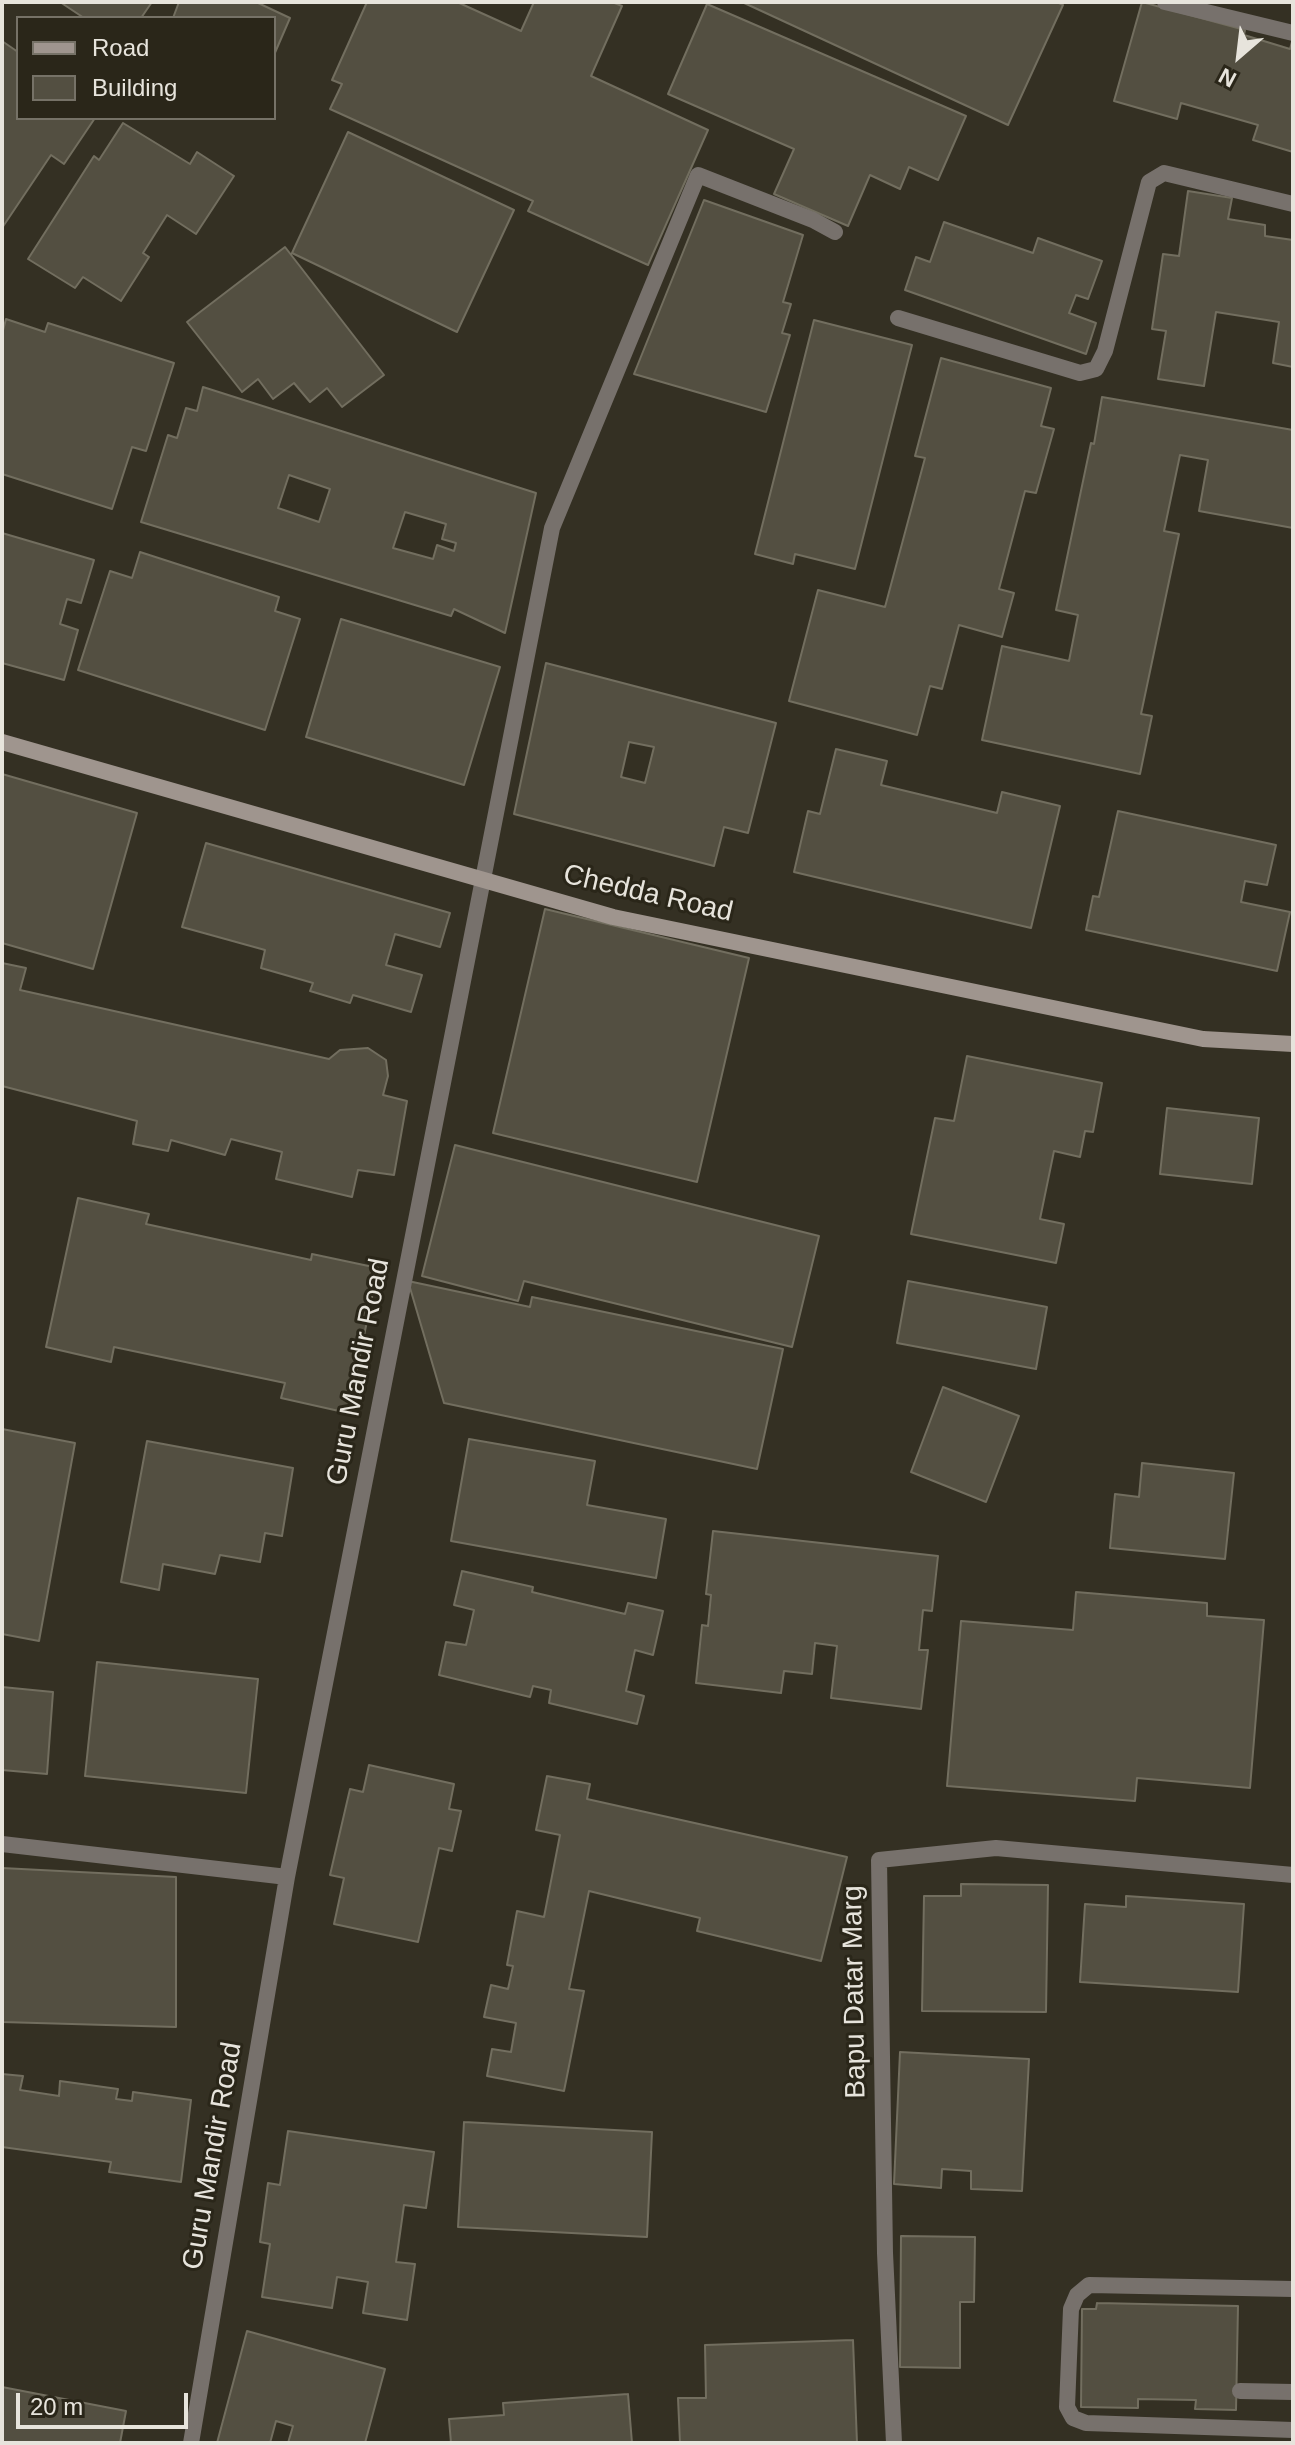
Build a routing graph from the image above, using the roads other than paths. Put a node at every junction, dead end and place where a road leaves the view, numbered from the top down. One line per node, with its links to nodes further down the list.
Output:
1 (1165, 2): 2 (street)
2 (1293, 33)
3 (1293, 204): 5 (street)
4 (835, 232): 7 (street, Guru Mandir Road)
5 (898, 318)
6 (2, 742): 7 (street, Chedda Road)
7 (482, 877): 8 (street, Chedda Road); 11 (street, Guru Mandir Road)
8 (1293, 1044)
9 (2, 1844): 11 (street)
10 (1293, 1875): 17 (street, Bapu Datar Marg)
11 (287, 1877): 16 (street, Guru Mandir Road)
12 (1293, 2289): 15 (street)
13 (1240, 2391): 14 (street)
14 (1293, 2392)
15 (1293, 2430)
16 (191, 2443)
17 (894, 2443)

